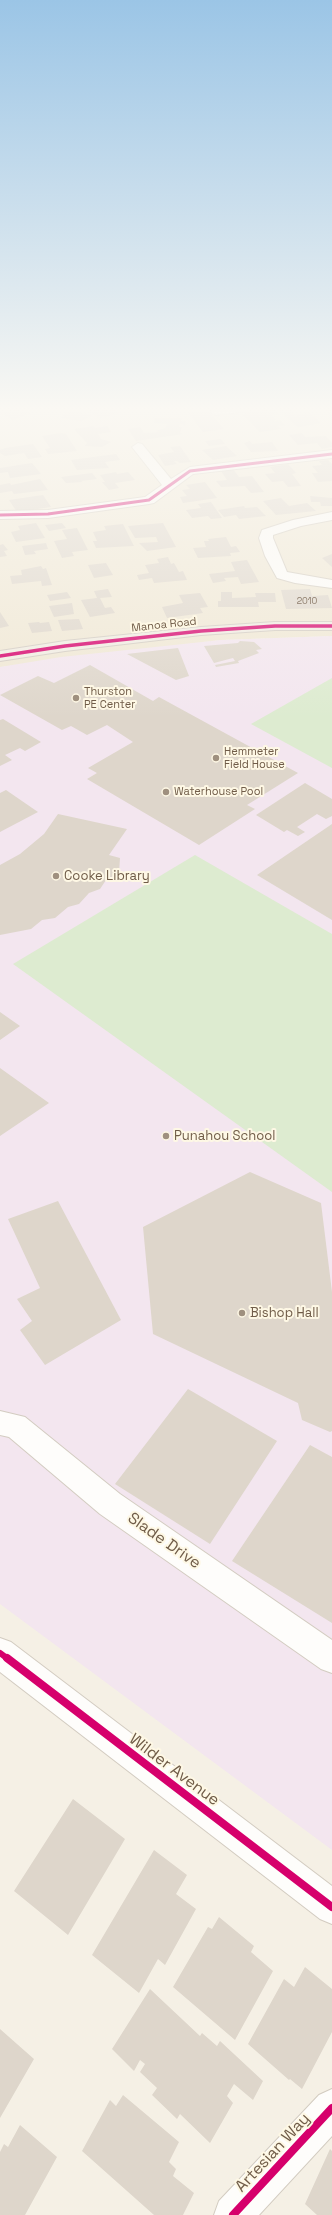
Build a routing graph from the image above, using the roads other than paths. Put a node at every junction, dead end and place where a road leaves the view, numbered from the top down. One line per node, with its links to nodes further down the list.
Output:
1 (67, 511): 2 (street)
2 (0, 515)
3 (332, 516): 4 (street)
4 (332, 584)
5 (332, 626): 6 (main road, Manoa Road)
6 (0, 656)
7 (0, 1423): 9 (street, Slade Drive)
8 (0, 1653): 10 (street, Wilder Avenue)
9 (332, 1658)
10 (332, 1907)
11 (332, 2108): 12 (street, Artesian Way)
12 (233, 2215)

